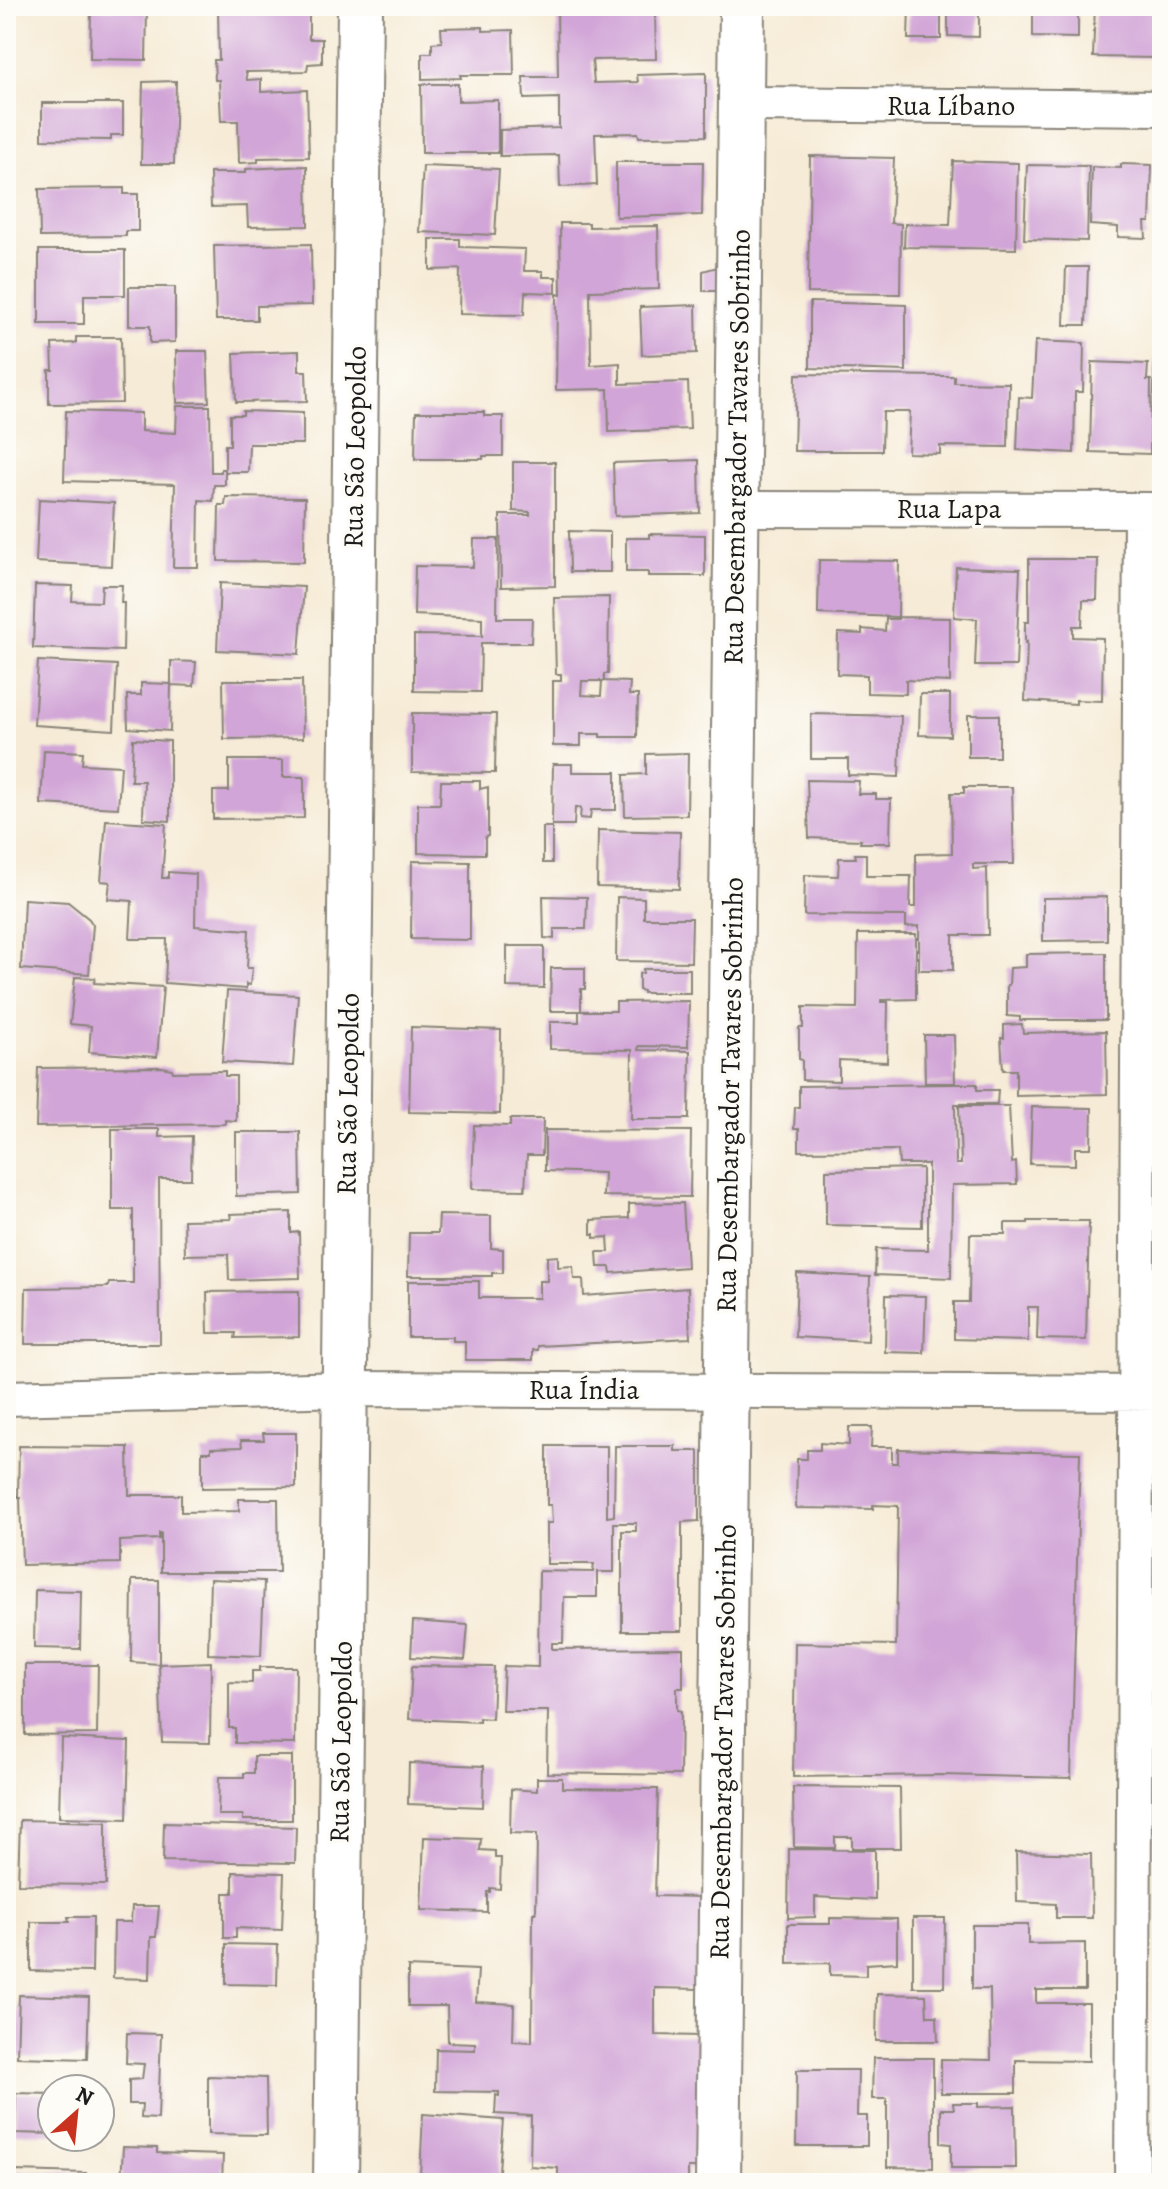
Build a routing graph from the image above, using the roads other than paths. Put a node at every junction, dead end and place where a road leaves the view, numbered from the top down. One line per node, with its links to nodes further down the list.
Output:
1 (360, 6): 7 (street, Rua São Leopoldo)
2 (742, 6): 3 (street, Rua Desembargador Tavares Sobrinho)
3 (740, 104): 4 (street, Rua Líbano); 5 (street, Rua Desembargador Tavares Sobrinho)
4 (1162, 108)
5 (736, 509): 6 (street, Rua Lapa); 8 (street, Rua Desembargador Tavares Sobrinho)
6 (1152, 510): 9 (street)
7 (345, 1389): 8 (street, Rua Índia); 10 (street, Rua Índia); 11 (street, Rua São Leopoldo)
8 (727, 1391): 9 (street, Rua Índia); 12 (street, Rua Desembargador Tavares Sobrinho)
9 (1149, 1393): 13 (street)
10 (6, 1398)
11 (336, 2183)
12 (718, 2183)
13 (1132, 2183)

